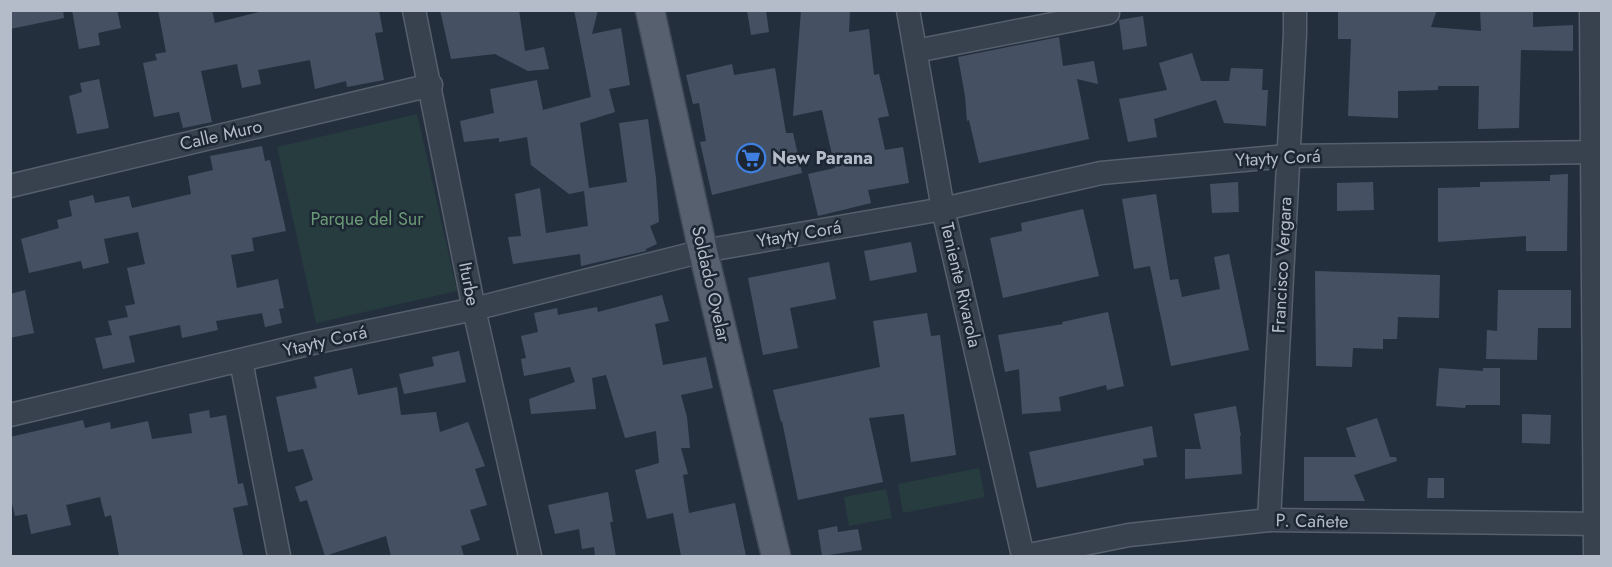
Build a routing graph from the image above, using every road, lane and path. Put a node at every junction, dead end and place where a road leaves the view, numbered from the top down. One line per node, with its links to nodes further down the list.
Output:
1 (414, 10): 8 (street, Iturbe)
2 (650, 10): 13 (main road, Soldado Ovelar)
3 (908, 10): 7 (street, Teniente Rivarola)
4 (1295, 10): 10 (street, Francisco Vergara)
5 (1591, 10): 9 (street)
6 (1108, 13): 7 (street)
7 (915, 51): 12 (street, Teniente Rivarola)
8 (430, 85): 11 (street, Calle Muro); 14 (street, Iturbe)
9 (1597, 152): 10 (street, Ytayty Corá); 18 (street)
10 (1287, 156): 12 (street, Ytayty Corá); 17 (street, Francisco Vergara)
11 (10, 186)
12 (943, 209): 13 (street, Ytayty Corá); 23 (street, Teniente Rivarola)
13 (703, 251): 14 (street, Ytayty Corá); 22 (main road, Soldado Ovelar)
14 (474, 309): 15 (street, Ytayty Corá); 21 (street, Iturbe)
15 (241, 361): 16 (street, Ytayty Corá); 20 (street)
16 (10, 415)
17 (1269, 520): 18 (street, P. Cañete); 19 (street, P. Cañete)
18 (1598, 525): 24 (street)
19 (1131, 546): 23 (street, P. Cañete)
20 (279, 556)
21 (530, 556)
22 (776, 556)
23 (1024, 556)
24 (1595, 556)

